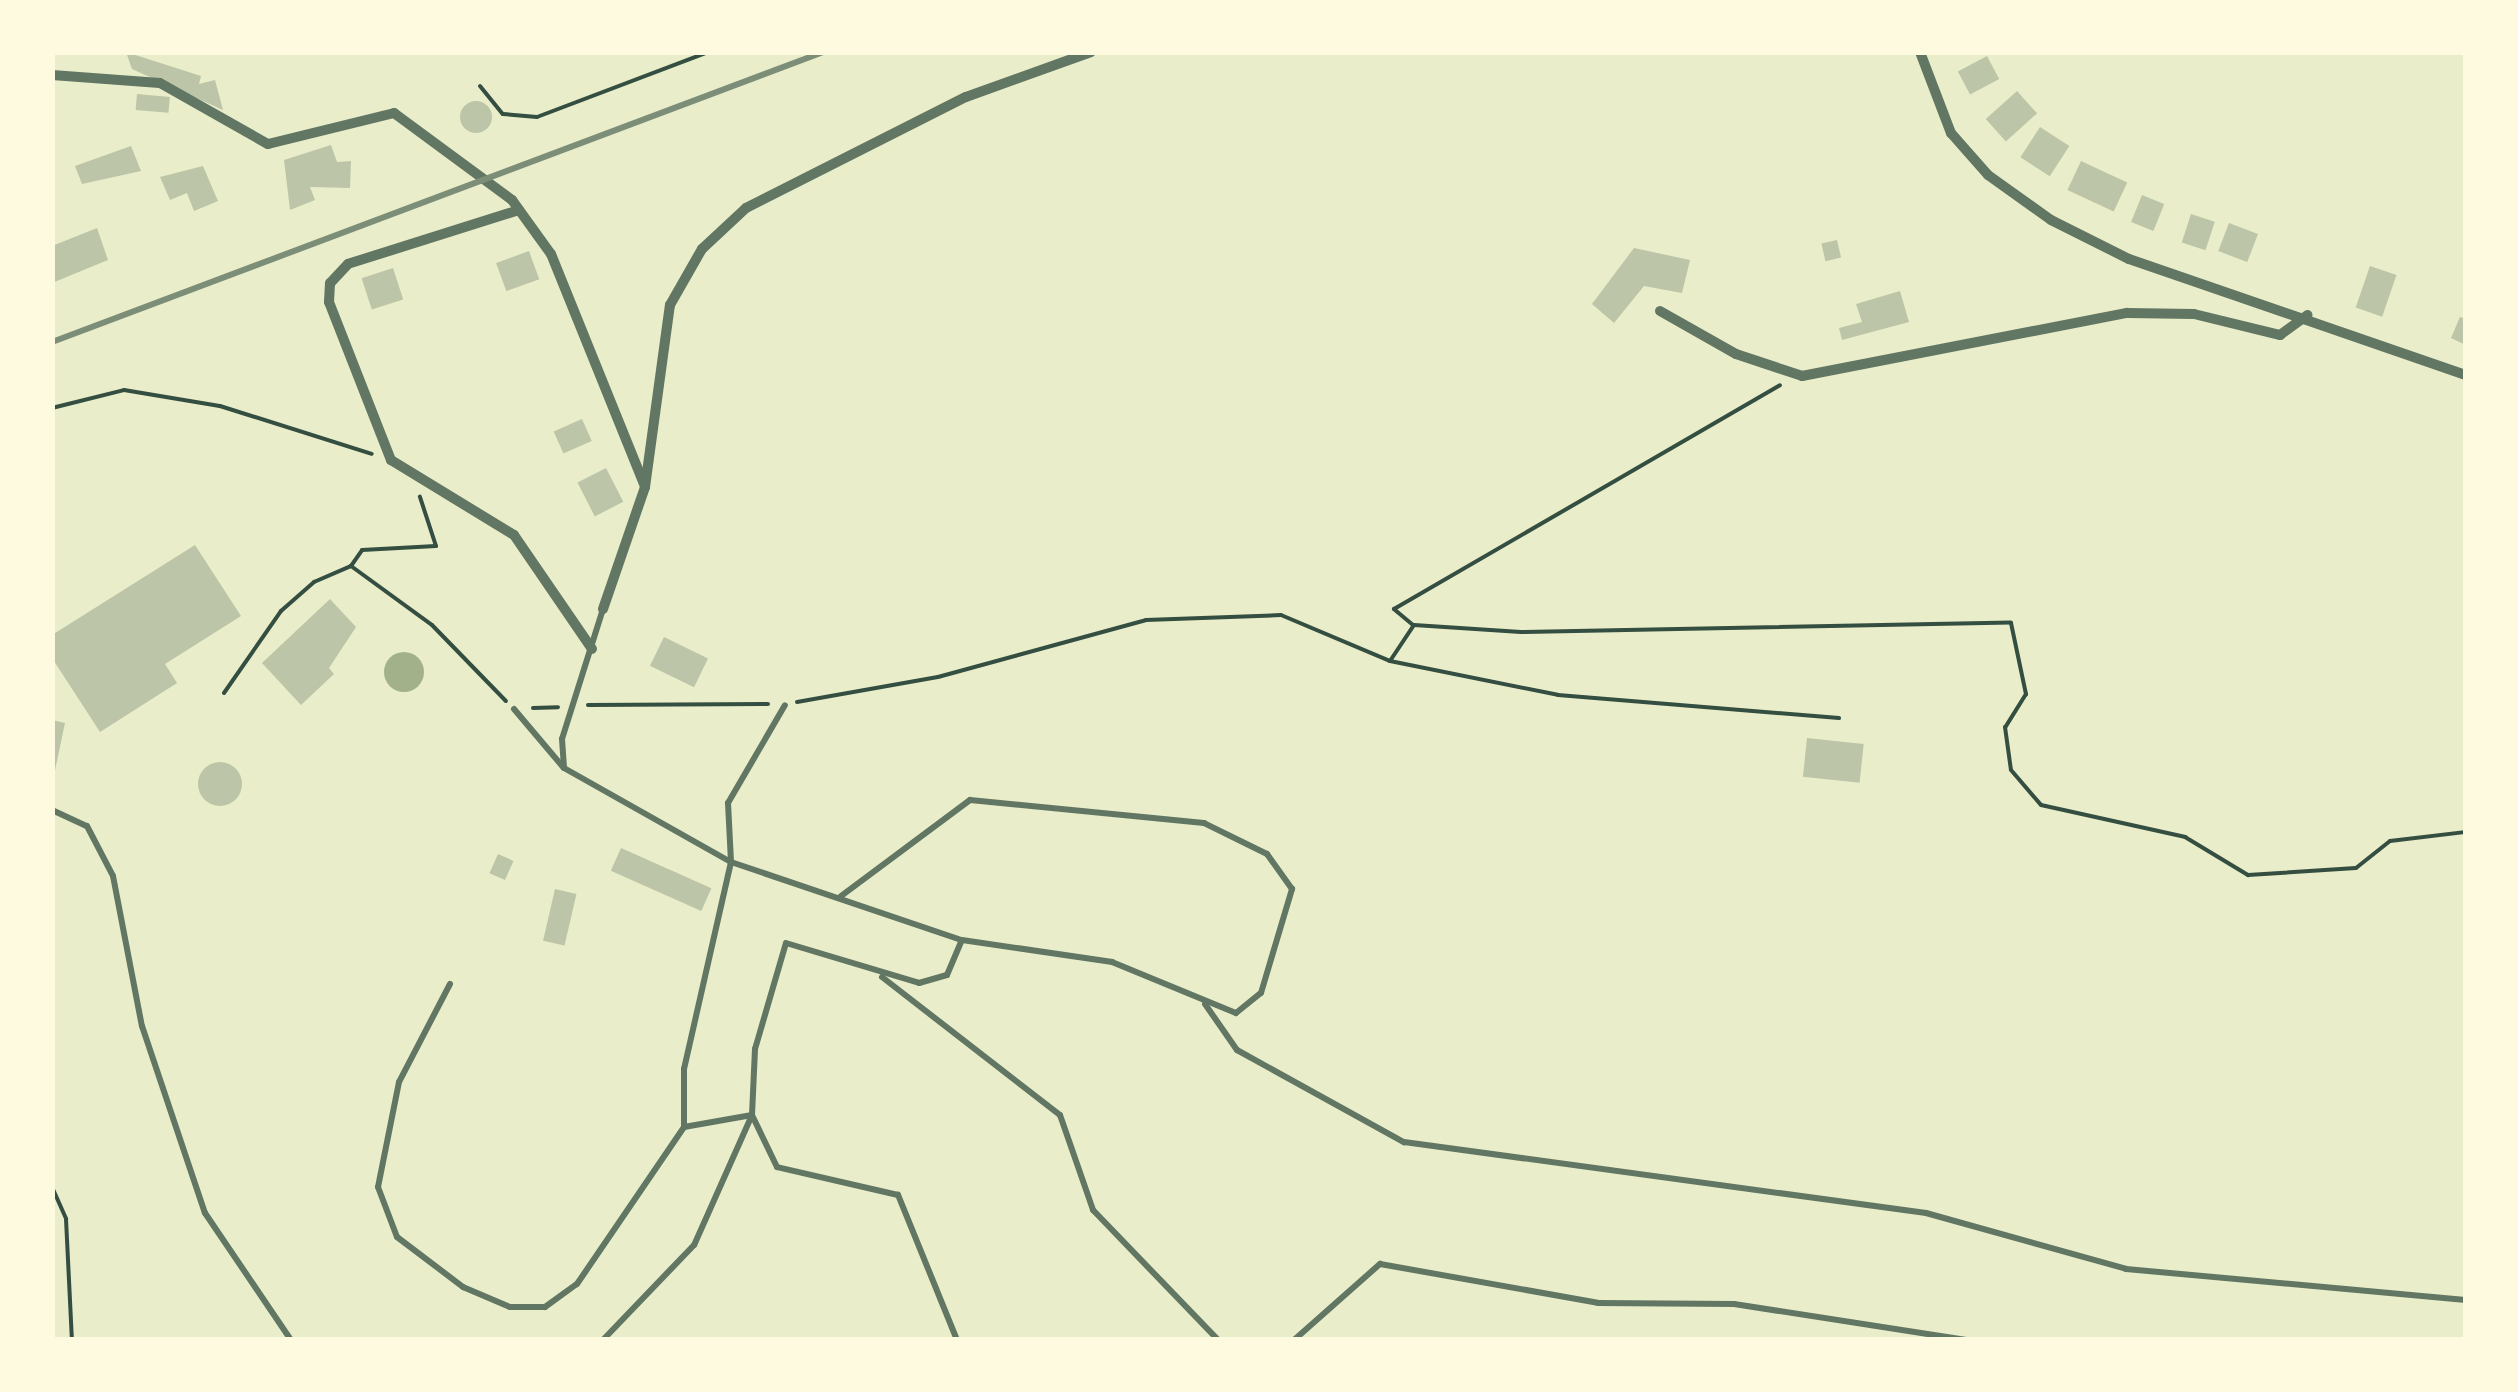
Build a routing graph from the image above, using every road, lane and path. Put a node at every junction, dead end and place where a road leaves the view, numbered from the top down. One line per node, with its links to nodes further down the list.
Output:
1 (708, 52): 5 (path)
2 (1091, 52): 14 (street)
3 (1920, 52): 8 (street)
4 (52, 75): 6 (street)
5 (480, 86)
6 (516, 205): 12 (street); 14 (street)
7 (1660, 311): 10 (street)
8 (2308, 315): 9 (street); 10 (street)
9 (2466, 375)
10 (1802, 376): 17 (path)
11 (52, 408): 12 (path)
12 (391, 460): 13 (street)
13 (416, 484): 15 (path); 18 (street)
14 (644, 487): 16 (street)
15 (352, 566): 20 (path); 23 (path)
16 (603, 610): 18 (lane)
17 (1414, 625): 19 (path); 27 (path)
18 (592, 649): 22 (lane)
19 (1390, 661): 21 (path); 24 (path)
20 (224, 692)
21 (785, 705): 22 (path); 28 (lane)
22 (573, 706): 23 (path); 25 (lane)
23 (514, 709): 25 (lane)
24 (1839, 718)
25 (564, 768): 28 (lane)
26 (52, 810): 39 (lane)
27 (2466, 832)
28 (731, 862): 29 (lane); 35 (lane)
29 (841, 896): 30 (lane); 33 (lane)
30 (962, 940): 31 (lane); 33 (lane)
31 (882, 976): 34 (lane); 42 (lane)
32 (450, 984): 35 (lane)
33 (1205, 1004): 37 (lane)
34 (752, 1115): 35 (lane); 40 (lane); 41 (lane)
35 (684, 1127)
36 (52, 1187): 38 (path)
37 (2466, 1300)
38 (72, 1340)
39 (291, 1340)
40 (603, 1340)
41 (957, 1340)
42 (1218, 1340)
43 (1294, 1340): 44 (lane)
44 (1966, 1340)

